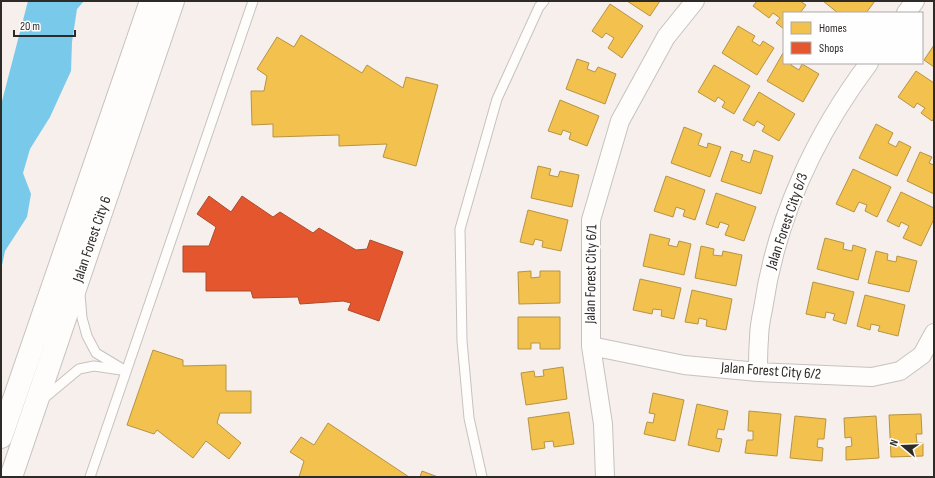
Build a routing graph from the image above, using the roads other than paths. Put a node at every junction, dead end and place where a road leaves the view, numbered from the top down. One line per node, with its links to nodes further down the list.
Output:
1 (150, 1): 15 (street, Jalan Forest City 6)
2 (173, 1): 9 (street, Jalan Forest City 6)
3 (252, 1): 12 (lane)
4 (544, 1): 18 (lane)
5 (695, 1): 11 (street, Jalan Forest City 6/1)
6 (915, 1): 7 (street)
7 (907, 12)
8 (868, 64): 13 (street, Jalan Forest City 6/3)
9 (79, 277): 12 (lane); 14 (street, Jalan Forest City 6)
10 (934, 333): 13 (street, Jalan Forest City 6/2)
11 (591, 346): 13 (street, Jalan Forest City 6/2); 19 (street, Jalan Forest City 6/1)
12 (126, 371): 14 (lane); 17 (lane)
13 (758, 372)
14 (35, 406): 16 (street, Jalan Forest City 6)
15 (1, 438)
16 (11, 477)
17 (90, 477)
18 (482, 477)
19 (605, 477)

